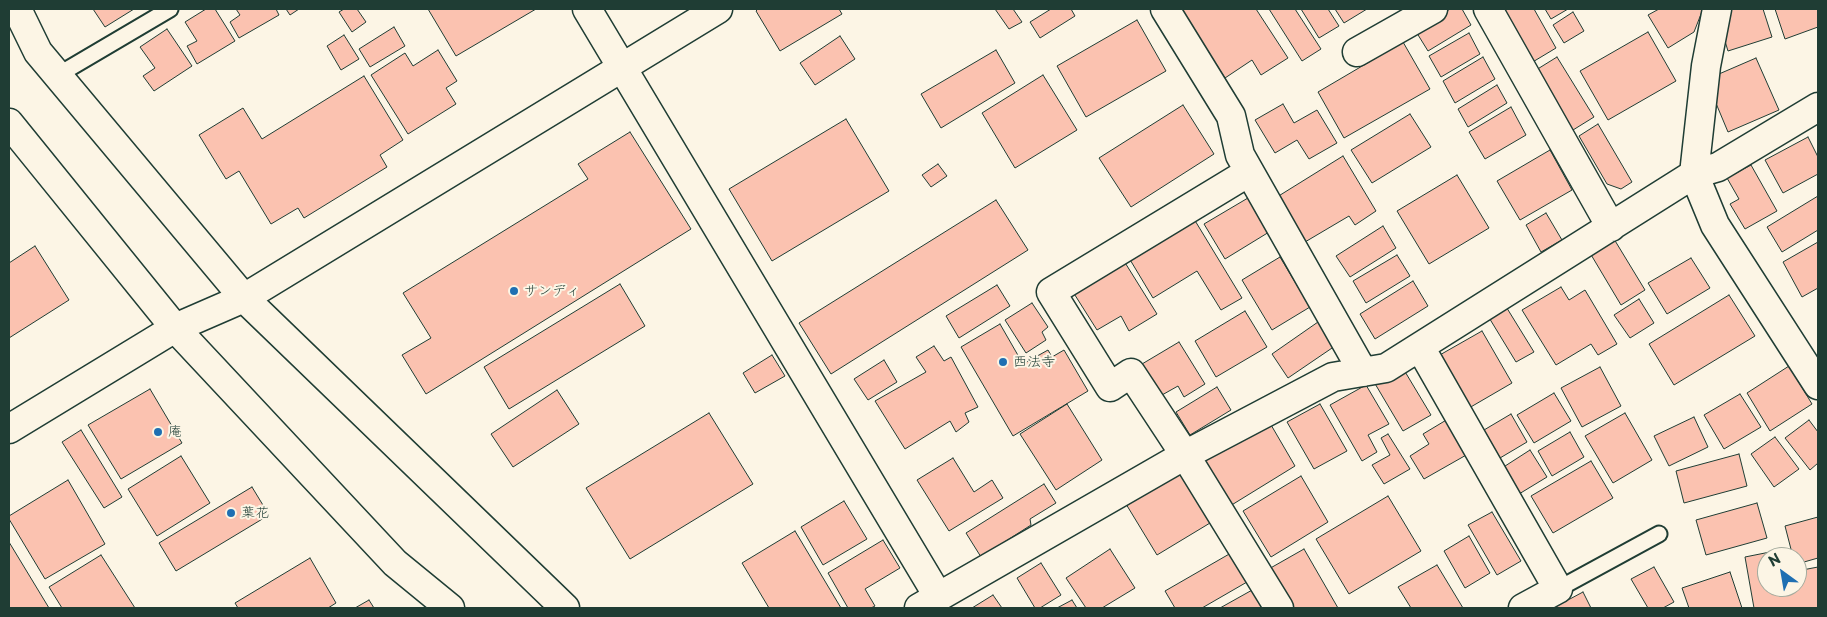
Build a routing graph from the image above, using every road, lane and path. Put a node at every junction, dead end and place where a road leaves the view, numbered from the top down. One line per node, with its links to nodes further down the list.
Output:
1 (17, 9): 11 (street)
2 (170, 9): 11 (lane)
3 (587, 9): 10 (street)
4 (718, 9): 10 (street)
5 (1165, 9): 14 (street)
6 (1434, 9): 9 (street)
7 (1488, 9): 16 (street)
8 (1717, 9): 15 (street)
9 (1357, 52)
10 (623, 67): 17 (street); 26 (street)
11 (58, 75): 17 (street)
12 (1818, 107): 15 (street)
13 (9, 123): 18 (street)
14 (1249, 172): 20 (street); 23 (street)
15 (1694, 174): 16 (street); 21 (street)
16 (1611, 227): 19 (street)
17 (244, 298): 18 (street); 28 (street)
18 (175, 328): 22 (street); 27 (street)
19 (1420, 347): 20 (street); 25 (street)
20 (1363, 372): 23 (street)
21 (1818, 385)
22 (9, 429)
23 (1184, 455): 26 (street); 29 (street)
24 (1659, 534): 25 (lane)
25 (1558, 589): 30 (street)
26 (929, 602)
27 (450, 608)
28 (565, 608)
29 (1279, 608)
30 (1523, 608)

